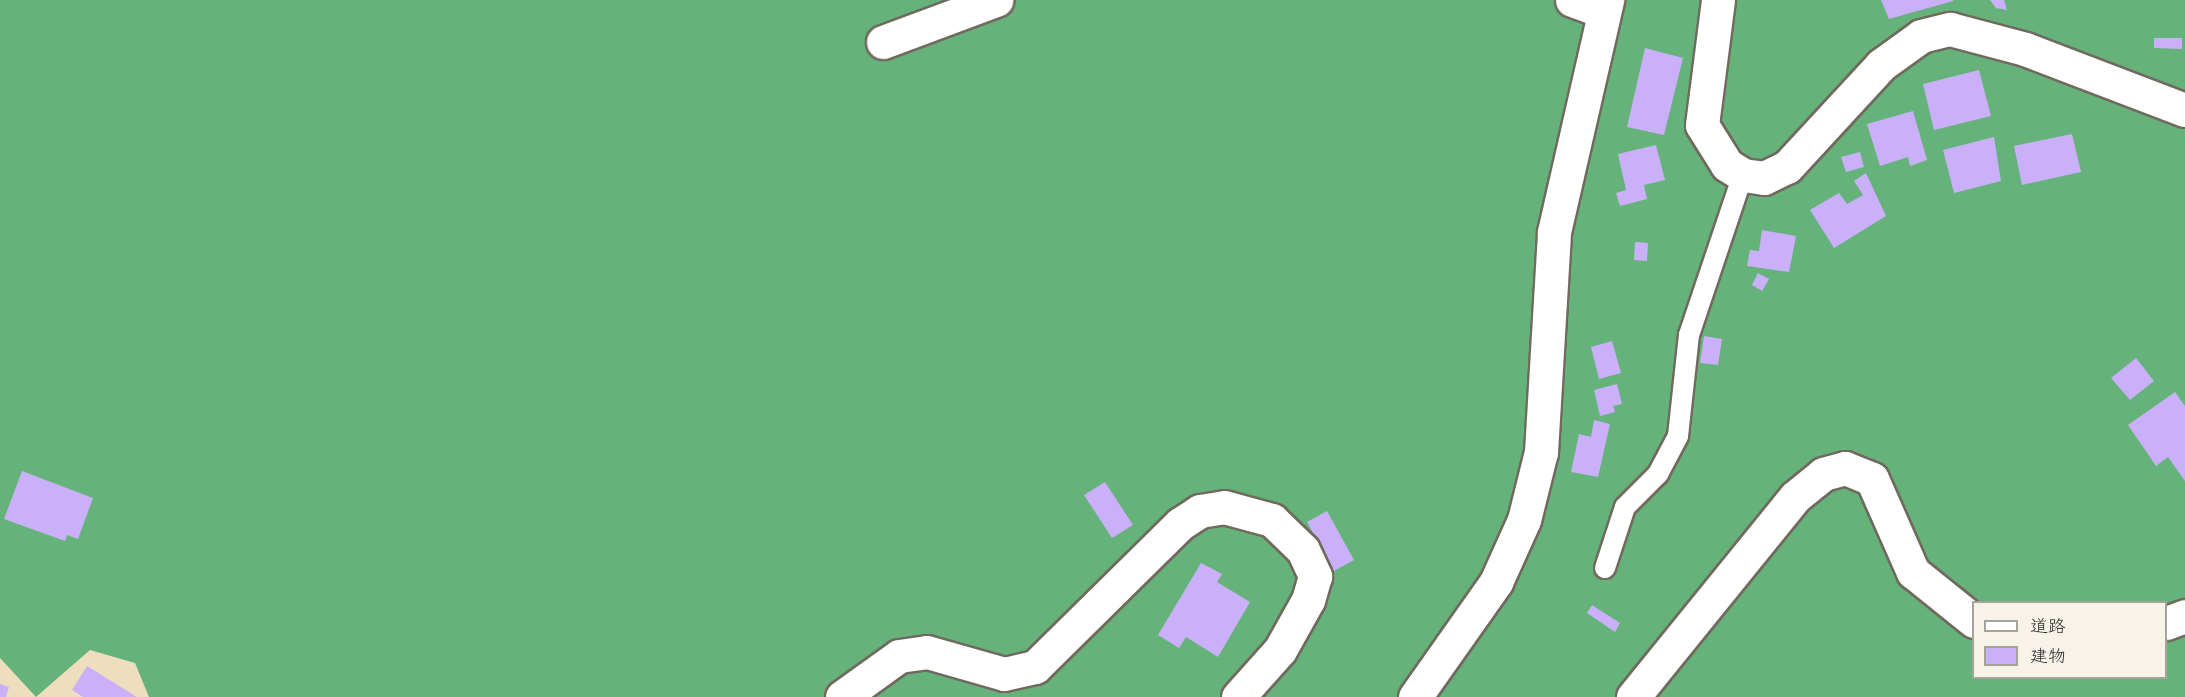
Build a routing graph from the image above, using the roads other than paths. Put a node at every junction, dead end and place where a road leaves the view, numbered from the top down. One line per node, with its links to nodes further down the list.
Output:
1 (996, 0): 5 (street)
2 (1572, 0): 4 (street)
3 (1718, 0): 7 (street)
4 (1605, 5): 14 (street)
5 (884, 42)
6 (2185, 110): 7 (street)
7 (1743, 175): 8 (lane)
8 (1605, 568)
9 (2185, 616): 11 (street)
10 (1972, 619): 15 (street)
11 (2167, 623)
12 (842, 697): 13 (street)
13 (1238, 697)
14 (1415, 697)
15 (1633, 697)

